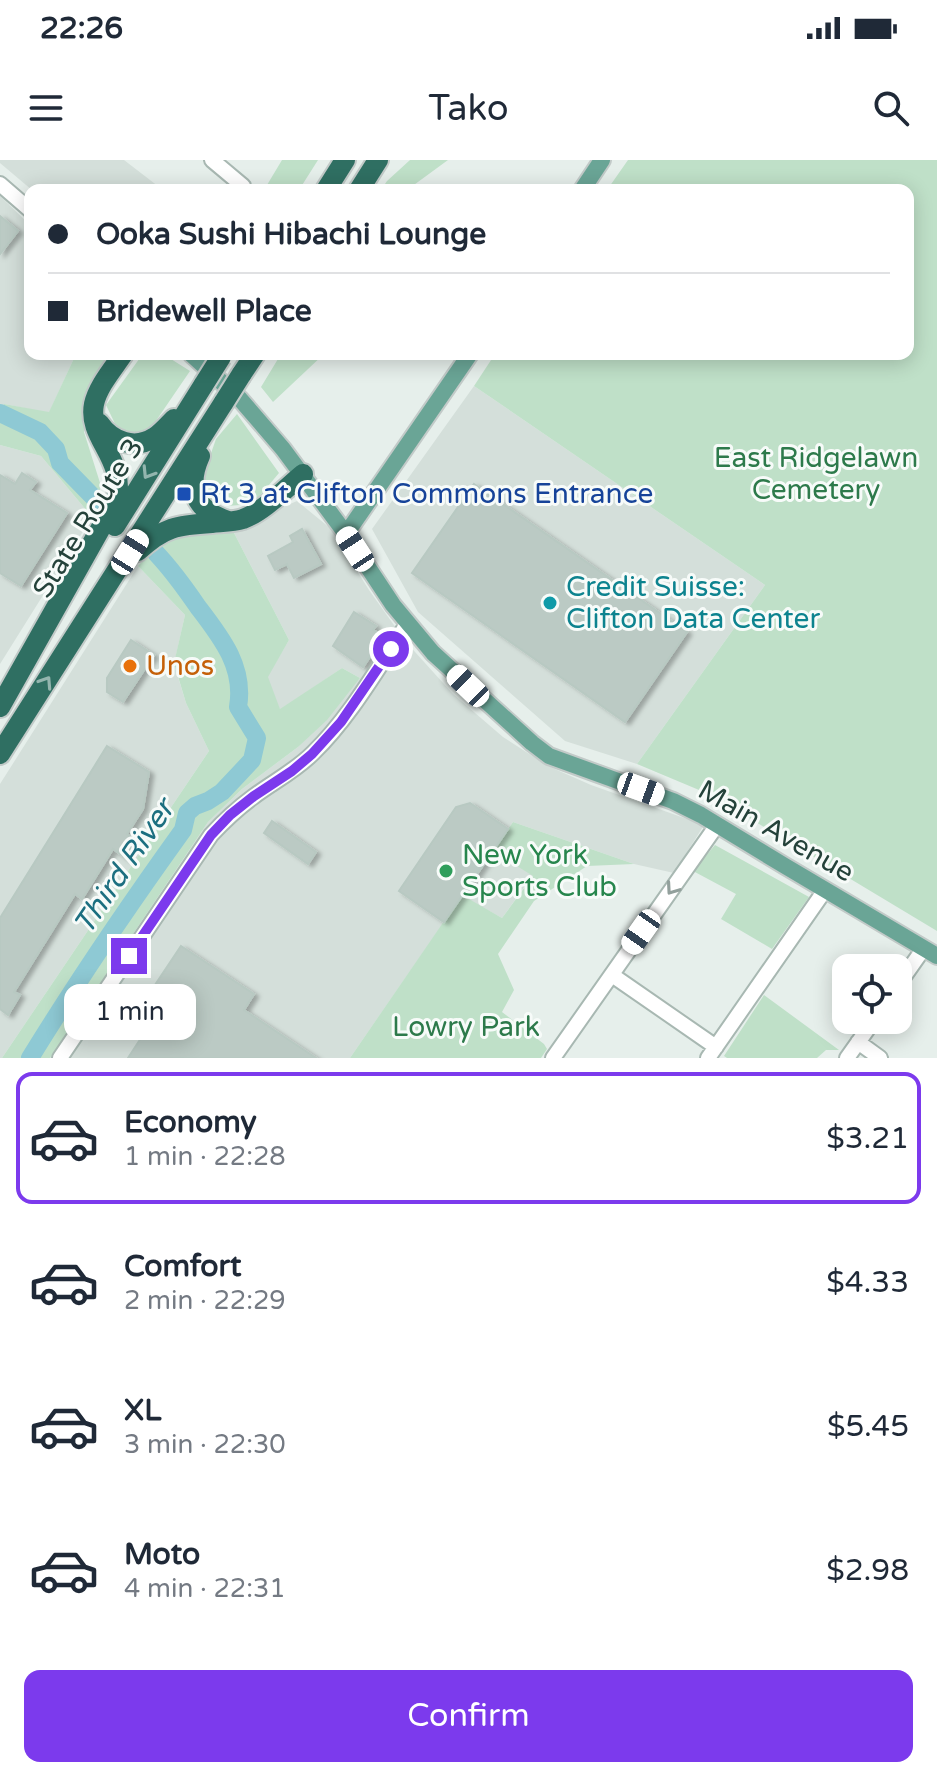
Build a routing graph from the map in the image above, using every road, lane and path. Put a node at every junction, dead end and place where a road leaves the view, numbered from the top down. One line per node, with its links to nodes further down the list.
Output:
1 (212, 160): 6 (street)
2 (345, 160): 7 (highway)
3 (378, 160): 8 (highway)
4 (602, 160): 9 (main road)
5 (0, 184): 10 (street)
6 (241, 184)
7 (330, 184)
8 (363, 184)
9 (586, 184)
10 (24, 205)
11 (119, 360): 18 (highway)
12 (198, 360): 19 (main road, Main Avenue)
13 (219, 360): 16 (highway, State Route 3, bridge)
14 (251, 360): 17 (highway, State Route 3, bridge)
15 (466, 360): 21 (main road)
16 (204, 384): 18 (highway); 24 (highway, State Route 3, one-way to 24)
17 (224, 402): 20 (highway); 22 (highway, State Route 3)
18 (93, 408): 24 (highway)
19 (303, 474): 20 (highway); 21 (main road, Main Avenue)
20 (231, 522): 22 (highway)
21 (346, 534): 23 (main road, Main Avenue)
22 (116, 572): 25 (highway, State Route 3, one-way to 22)
23 (408, 623): 26 (main road, Main Avenue); 34 (street)
24 (0, 709)
25 (0, 754)
26 (717, 825): 27 (main road, Main Avenue); 30 (street, one-way to 30)
27 (825, 890): 28 (main road, Main Avenue); 33 (street)
28 (930, 952): 29 (street)
29 (912, 971)
30 (612, 975): 33 (street); 35 (street)
31 (864, 1034): 32 (street)
32 (858, 1042): 36 (street); 37 (street)
33 (712, 1052)
34 (60, 1058)
35 (553, 1058)
36 (847, 1058)
37 (880, 1058)

